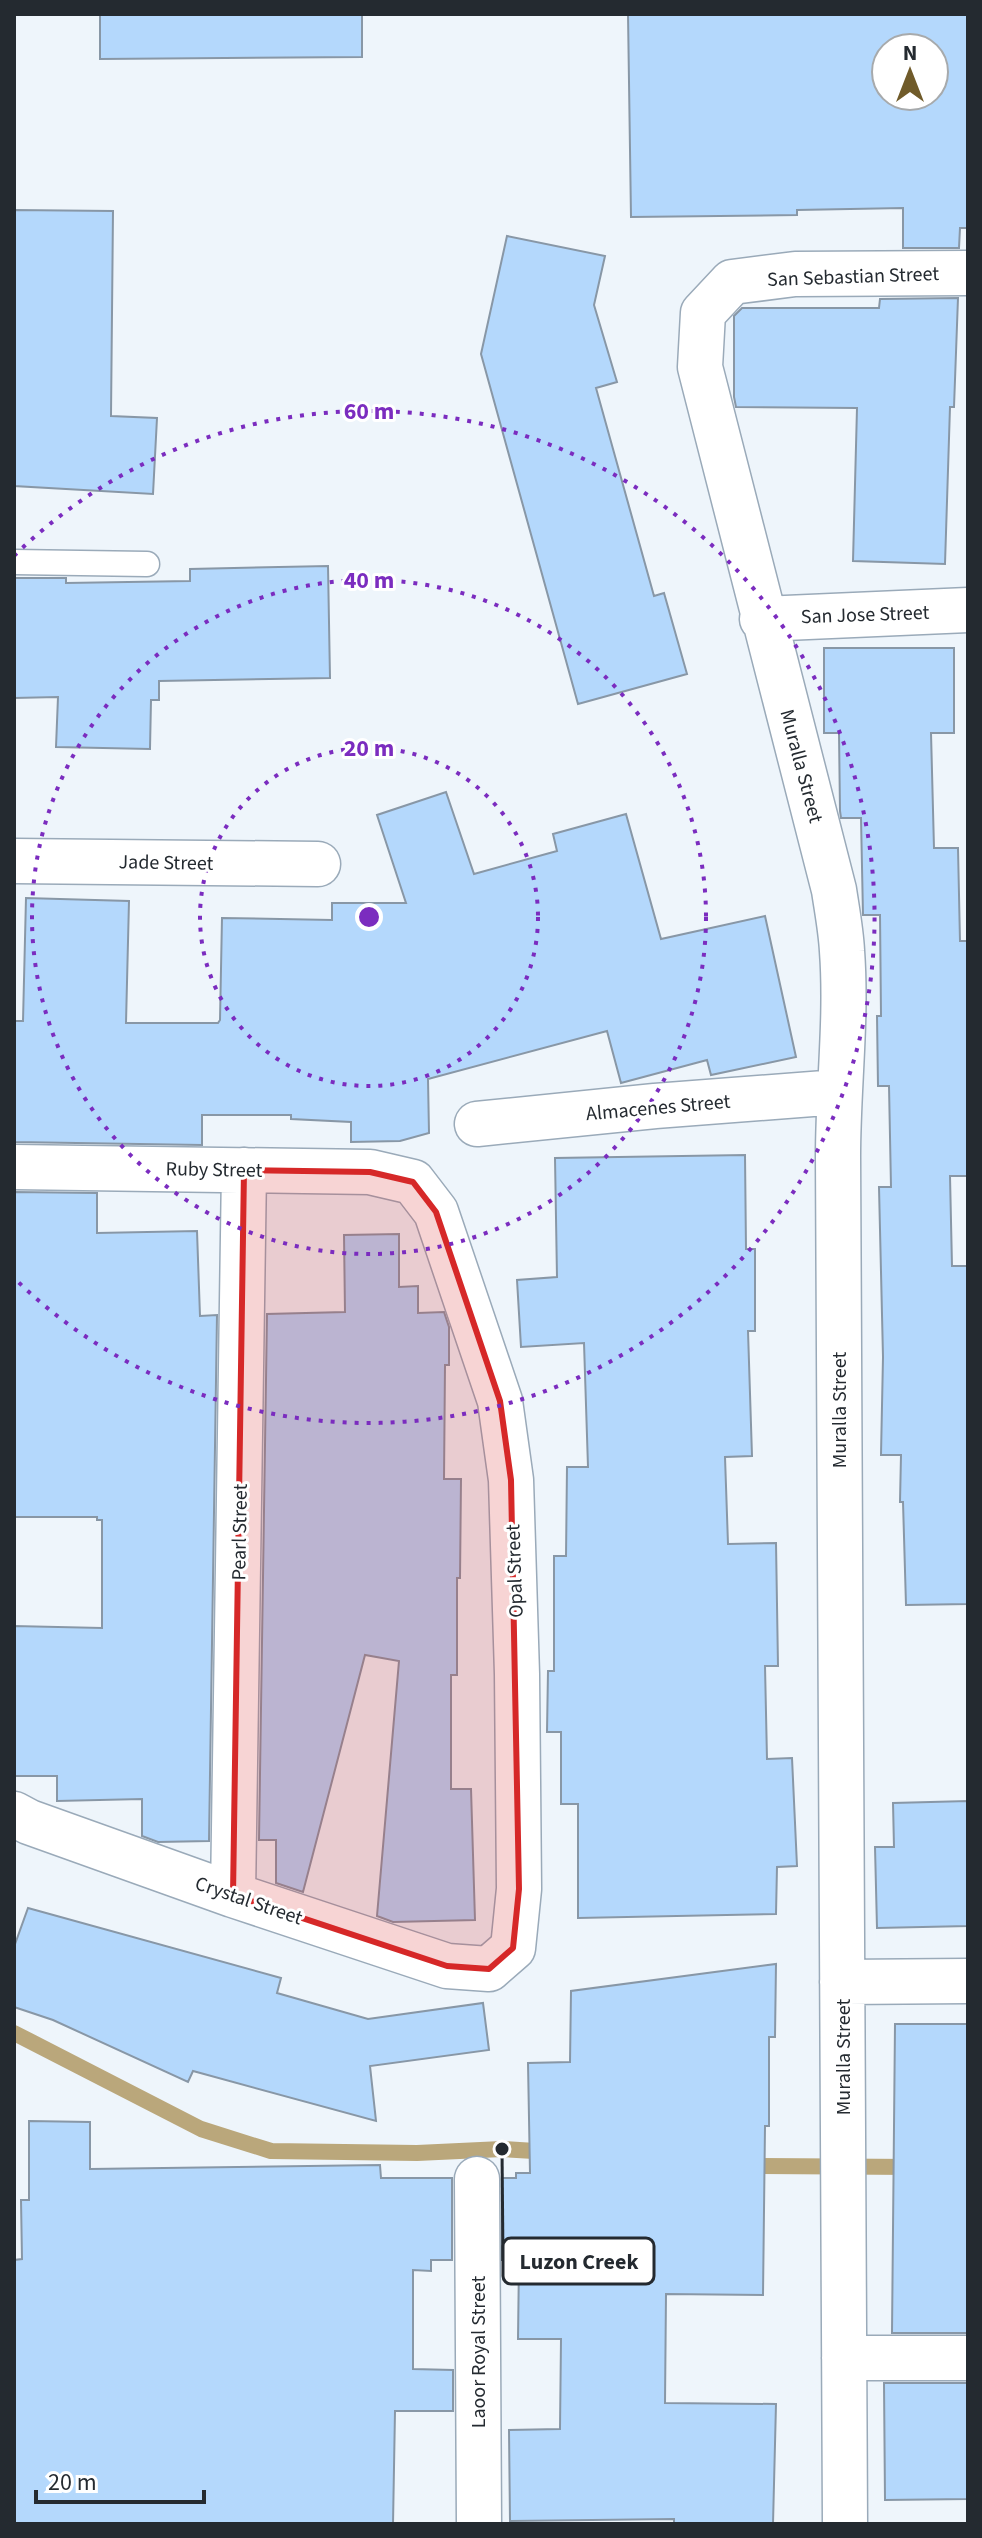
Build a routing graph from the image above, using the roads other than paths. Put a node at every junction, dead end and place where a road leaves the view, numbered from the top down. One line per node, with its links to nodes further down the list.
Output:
1 (968, 273): 2 (street, San Sebastian Street)
2 (703, 313): 6 (street, Muralla Street)
3 (14, 562): 4 (lane)
4 (147, 564)
5 (968, 610): 6 (street, San Jose Street)
6 (762, 619): 9 (street, Muralla Street)
7 (14, 861): 8 (street, Jade Street)
8 (318, 864)
9 (838, 1092): 10 (street, Almacenes Street); 18 (street, Muralla Street)
10 (477, 1124)
11 (14, 1167): 12 (street, Ruby Street)
12 (244, 1170): 13 (street, Ruby Street); 15 (street, Pearl Street)
13 (413, 1182): 16 (street, Opal Street)
14 (14, 1814): 15 (street, Crystal Street)
15 (233, 1895): 16 (street, Crystal Street)
16 (489, 1969)
17 (968, 1981): 18 (street)
18 (842, 1982): 20 (street, Muralla Street)
19 (477, 2179): 22 (street, Laoor Royal Street)
20 (844, 2358): 21 (street); 23 (street, Muralla Street)
21 (968, 2358)
22 (479, 2524)
23 (845, 2524)

